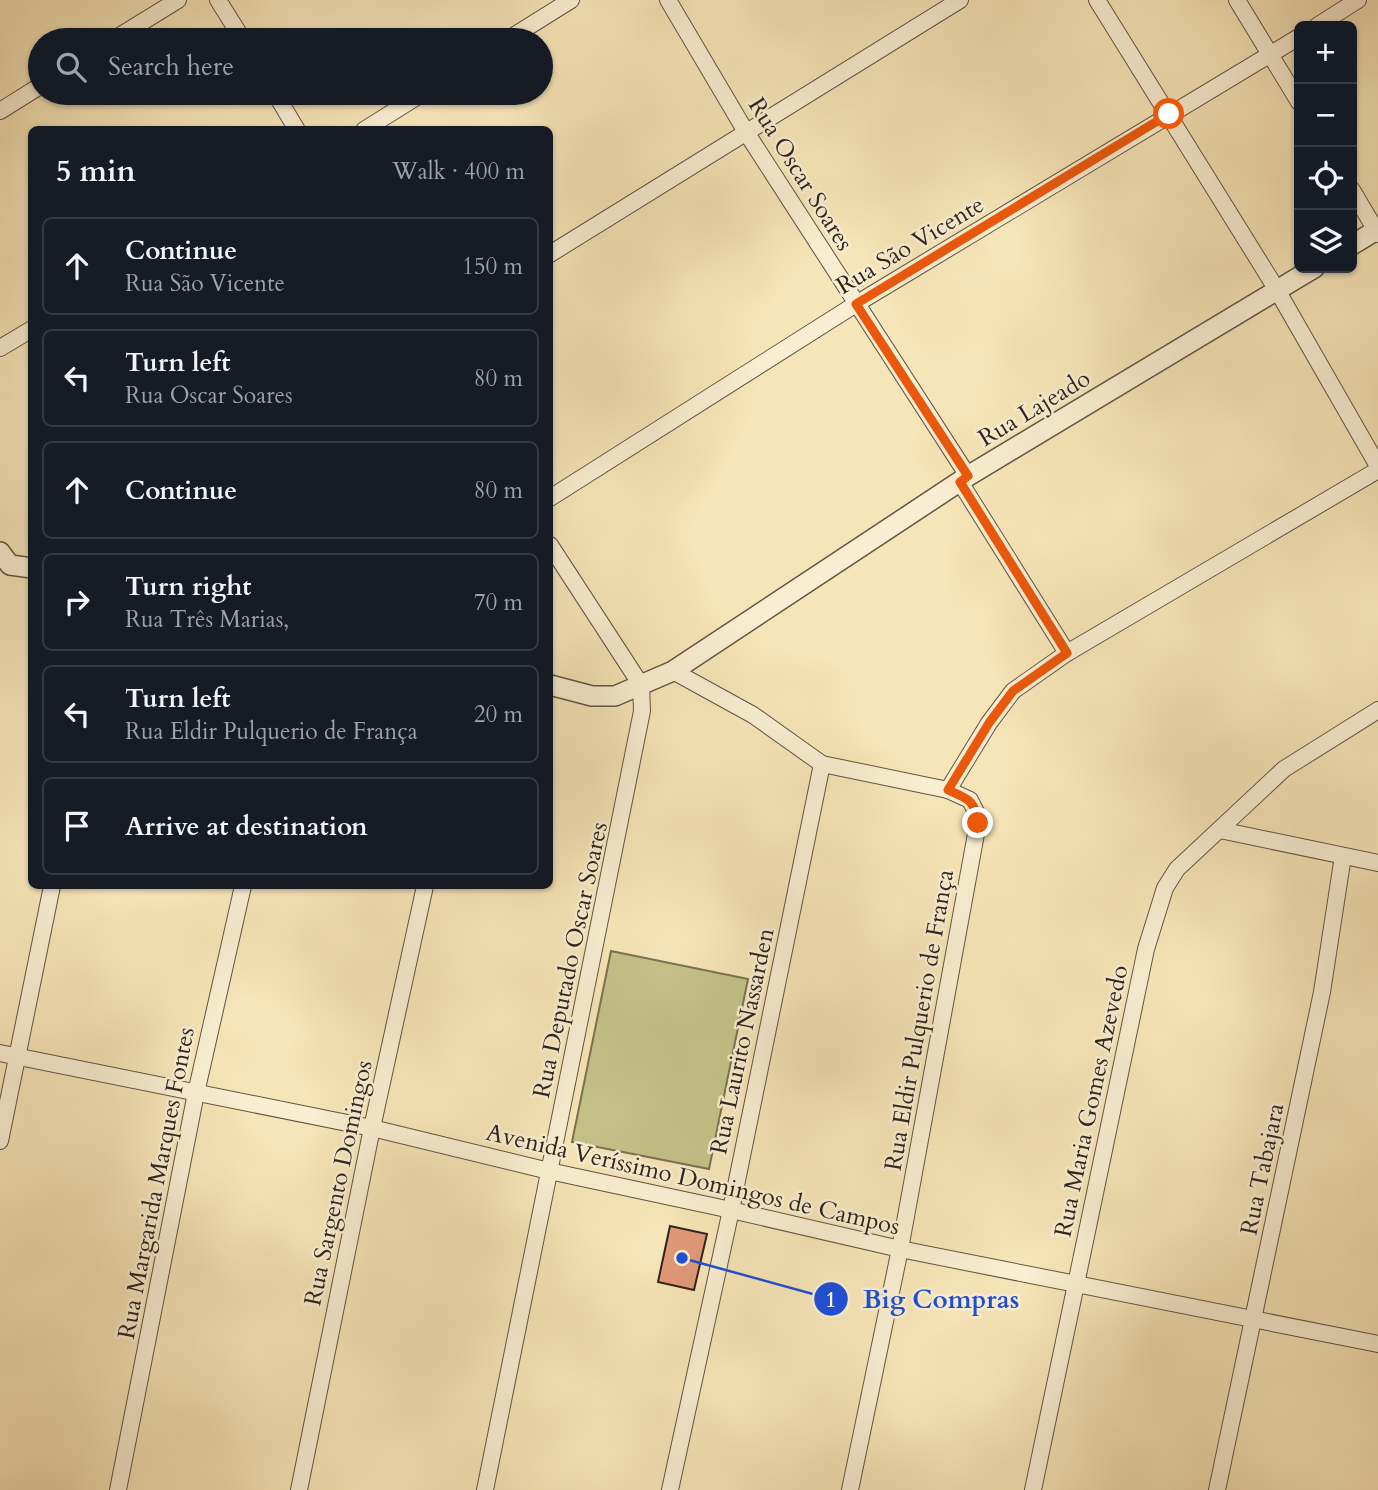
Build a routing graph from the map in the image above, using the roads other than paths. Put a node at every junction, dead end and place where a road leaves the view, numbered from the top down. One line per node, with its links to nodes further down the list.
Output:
1 (178, 0): 10 (street)
2 (218, 0): 11 (street)
3 (571, 0): 12 (street)
4 (668, 0): 23 (street, Rua Oscar Soares)
5 (960, 0): 23 (street)
6 (1097, 0): 20 (street)
7 (1237, 0): 14 (street)
8 (1358, 0): 9 (street)
9 (1325, 21)
10 (132, 28)
11 (236, 28)
12 (526, 28)
13 (1294, 40): 14 (street, Rua São Vicente)
14 (1271, 55): 16 (street); 20 (street, Rua São Vicente)
15 (28, 94): 19 (street)
16 (1294, 94)
17 (282, 105): 21 (street)
18 (404, 105): 22 (street)
19 (0, 111)
20 (1169, 114): 29 (street); 30 (street, Rua São Vicente)
21 (295, 126)
22 (370, 126)
23 (746, 132): 27 (street); 30 (street, Rua Oscar Soares)
24 (1357, 198): 25 (street)
25 (1377, 231): 26 (street)
26 (1357, 242)
27 (553, 252)
28 (1306, 273): 29 (street, Rua Lajeado)
29 (1277, 290): 33 (street); 34 (street, Rua Lajeado)
30 (856, 304): 34 (street, Rua Oscar Soares); 35 (street, Rua São Vicente)
31 (28, 331): 32 (street)
32 (0, 348)
33 (1378, 468): 37 (street)
34 (964, 479): 37 (street, Rua Oscar Soares); 38 (street, Rua Lajeado)
35 (553, 496)
36 (553, 550): 39 (street)
37 (1067, 653): 43 (street)
38 (673, 671): 39 (street, Rua Lajeado); 42 (street, Rua Eldir Pulquerio de França)
39 (641, 685): 40 (street, Rua Lajeado); 55 (street, Rua Deputado Oscar Soares)
40 (553, 686)
41 (1378, 710): 44 (street, Rua Maria Gomes Azevedo)
42 (822, 764): 43 (street, Rua Eldir Pulquerio de França); 56 (street, Rua Laurito Nassarden)
43 (948, 790): 57 (street, Rua Eldir Pulquerio de França)
44 (1220, 830): 45 (street); 58 (street, Rua Maria Gomes Azevedo)
45 (1343, 856): 46 (street); 59 (street, Rua Tabajara)
46 (1378, 863)
47 (51, 889): 51 (street)
48 (242, 889): 52 (street, Rua Margarida Marques Fontes)
49 (424, 889): 53 (street, Rua Sargento Domingos)
50 (0, 1053): 51 (street, Avenida Veríssimo Domingos de Campos)
51 (18, 1056): 52 (street, Avenida Veríssimo Domingos de Campos); 54 (street)
52 (196, 1093): 53 (street, Avenida Veríssimo Domingos de Campos); 61 (street, Rua Margarida Marques Fontes)
53 (372, 1128): 55 (street, Avenida Veríssimo Domingos de Campos); 62 (street, Rua Sargento Domingos)
54 (0, 1141)
55 (549, 1171): 56 (street, Avenida Veríssimo Domingos de Campos); 63 (street, Rua Deputado Oscar Soares)
56 (731, 1210): 57 (street, Avenida Veríssimo Domingos de Campos); 64 (street, Rua Laurito Nassarden)
57 (900, 1249): 58 (street, Avenida Veríssimo Domingos de Campos); 65 (street, Rua Eldir Pulquerio de França)
58 (1077, 1283): 59 (street, Avenida Veríssimo Domingos de Campos); 66 (street, Rua Maria Gomes Azevedo)
59 (1254, 1319): 60 (street, Avenida Veríssimo Domingos de Campos); 67 (street, Rua Tabajara)
60 (1378, 1344)
61 (118, 1490)
62 (299, 1490)
63 (485, 1490)
64 (670, 1490)
65 (850, 1490)
66 (1033, 1490)
67 (1217, 1490)

